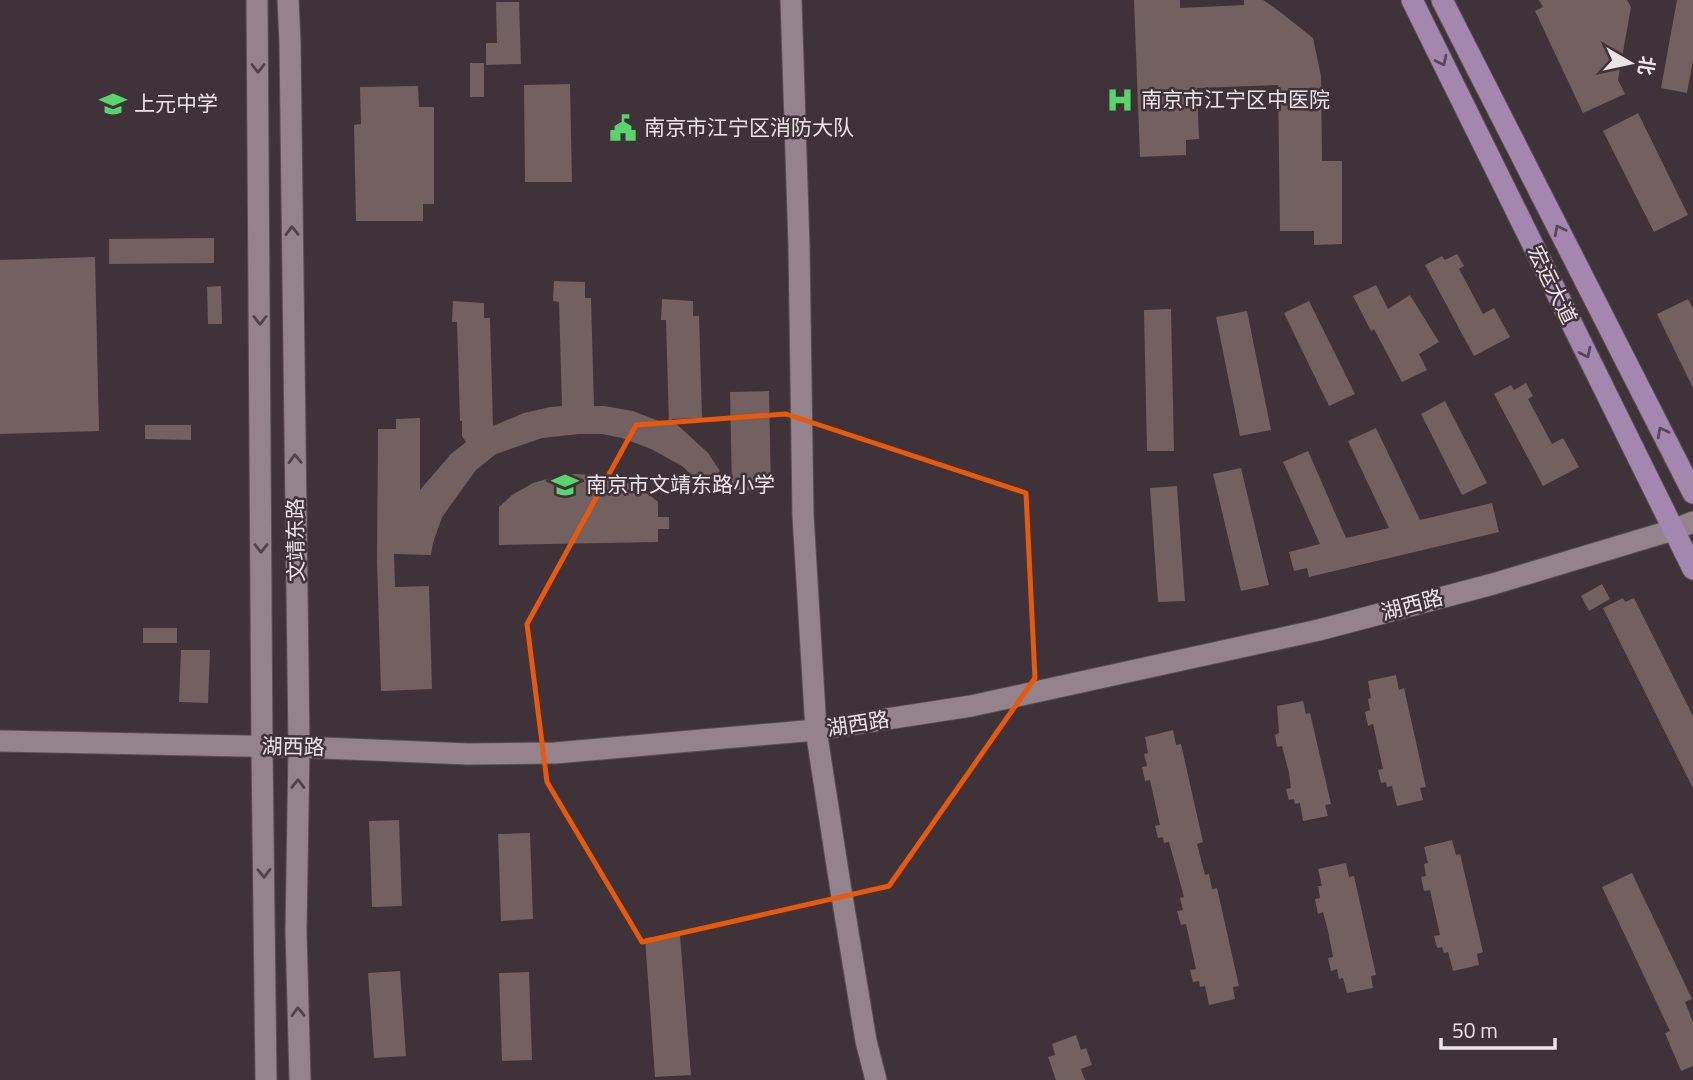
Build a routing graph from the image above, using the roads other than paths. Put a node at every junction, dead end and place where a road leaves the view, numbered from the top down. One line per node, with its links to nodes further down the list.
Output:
1 (257, 0): 12 (main road, 文靖东路, one-way to 12)
2 (288, 0): 13 (main road, 文靖东路, one-way to 2)
3 (791, 0): 10 (main road)
4 (1412, 0): 8 (main road, 宏运大道, one-way to 8)
5 (1442, 0): 6 (main road, 宏运大道, one-way to 5)
6 (1693, 493)
7 (1693, 522): 8 (main road, 湖西路)
8 (1673, 530): 9 (main road, 宏运大道); 10 (main road, 湖西路)
9 (1693, 569)
10 (816, 730): 13 (main road, 湖西路); 16 (main road)
11 (0, 741): 12 (main road, 湖西路)
12 (262, 747): 13 (main road, 湖西路); 14 (main road, 文靖东路, one-way to 14)
13 (299, 747): 15 (main road, 文靖东路, one-way to 13)
14 (267, 1080)
15 (300, 1080)
16 (876, 1080)

